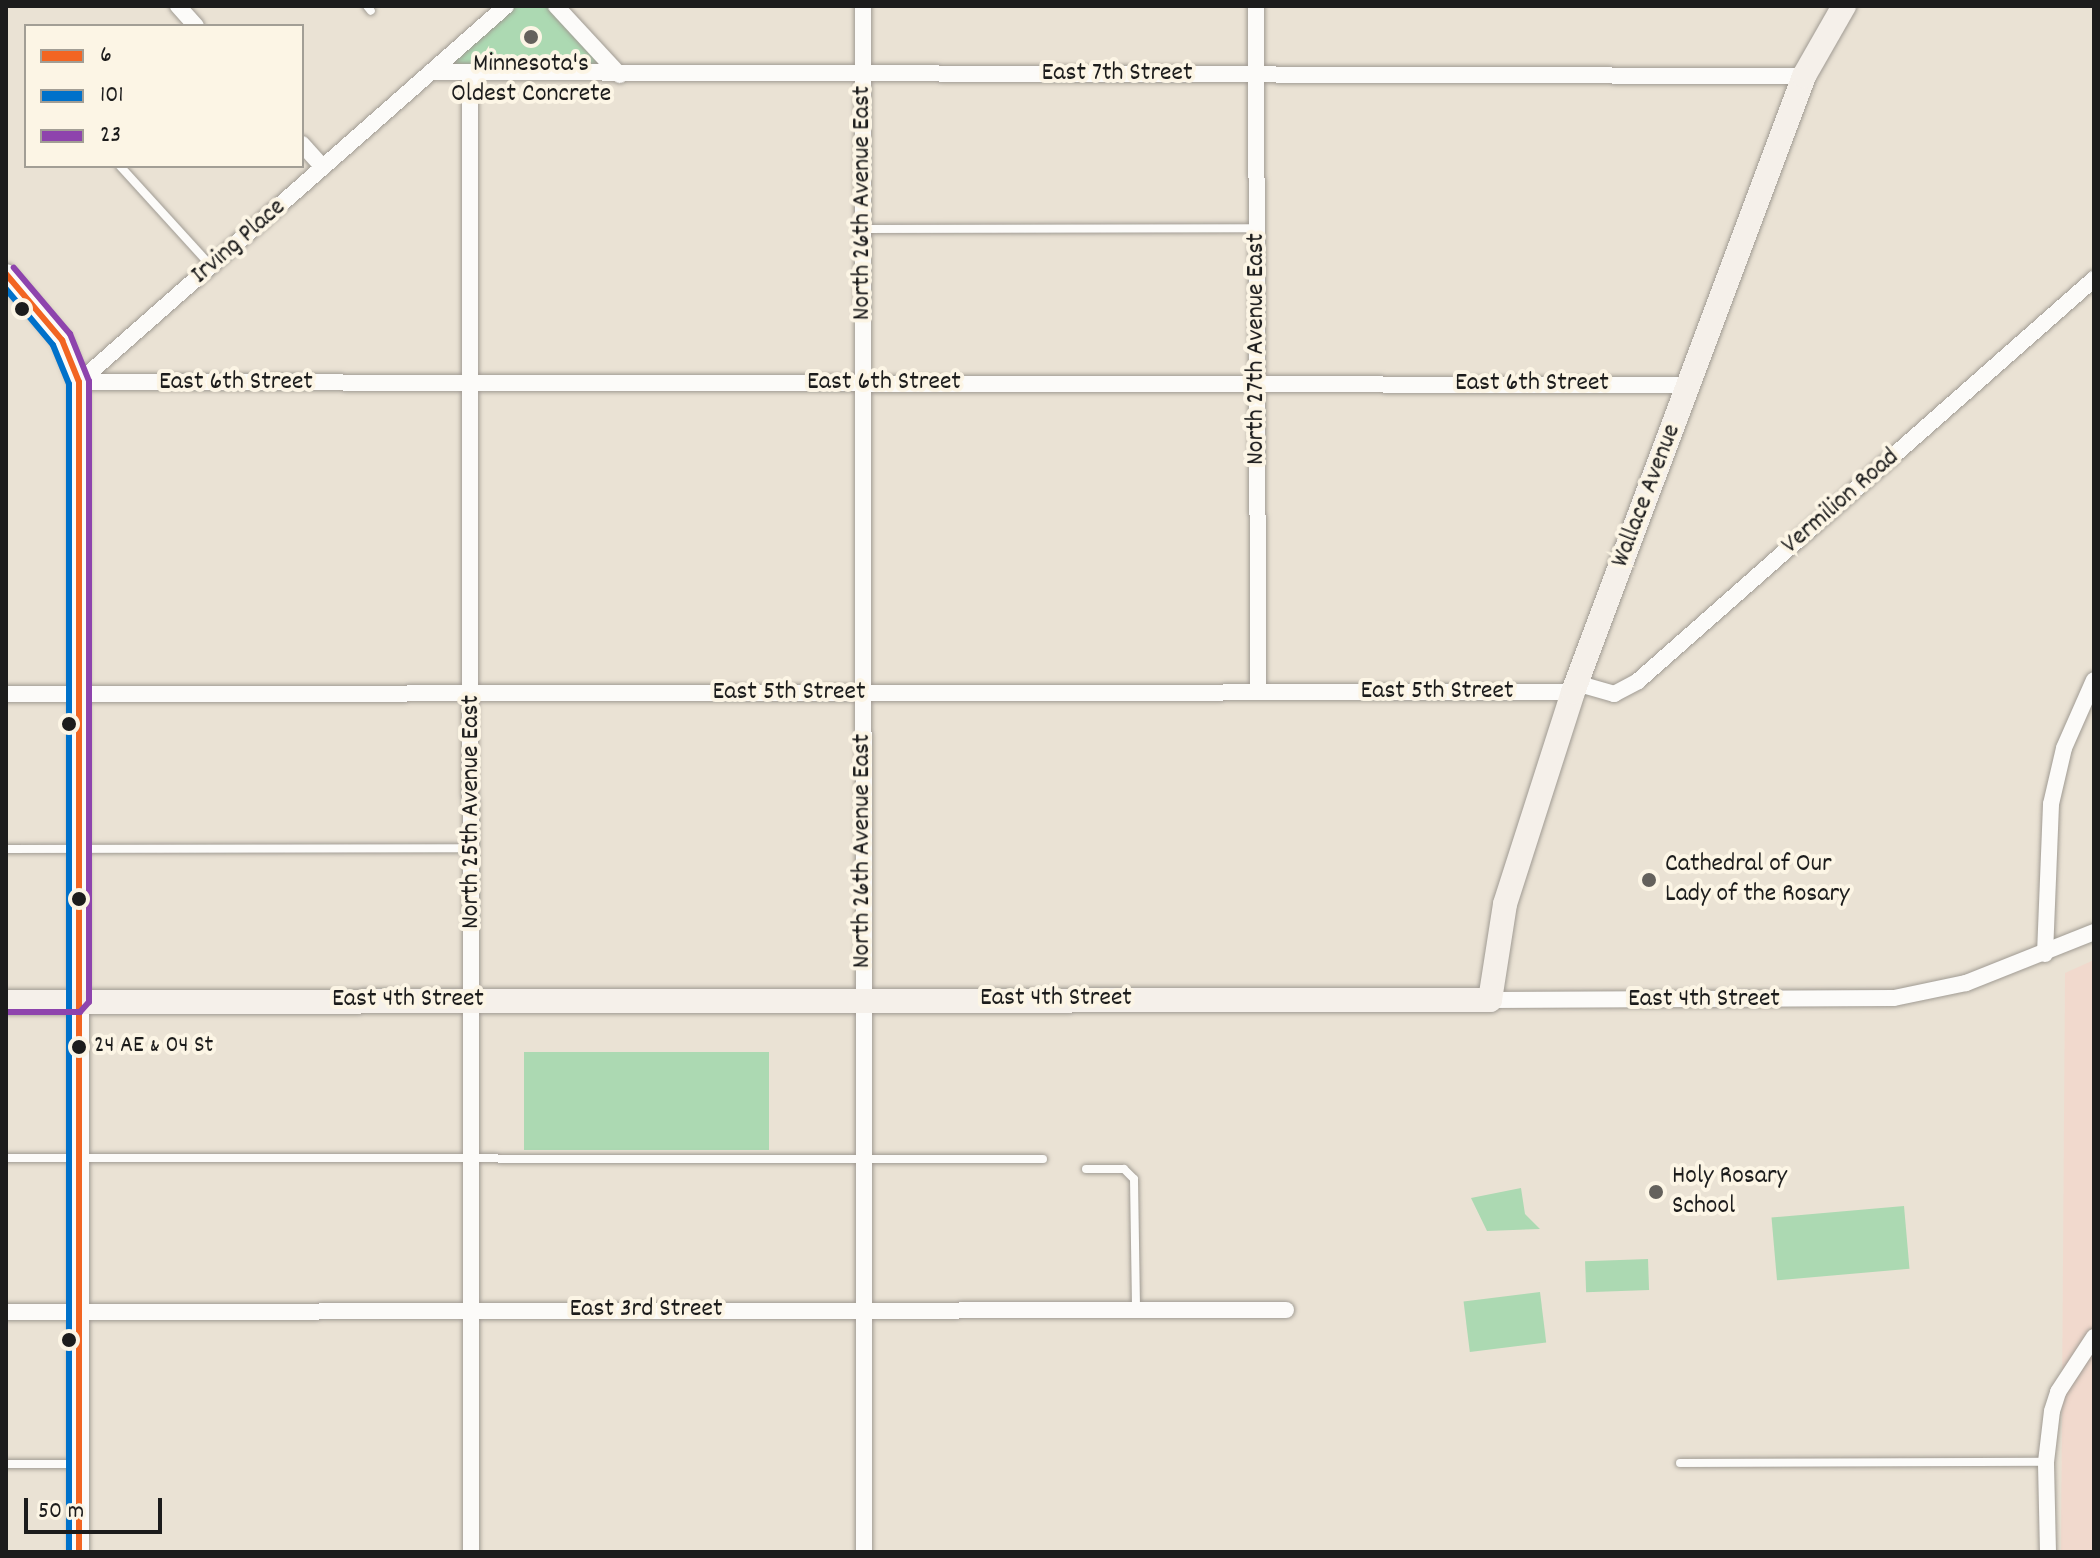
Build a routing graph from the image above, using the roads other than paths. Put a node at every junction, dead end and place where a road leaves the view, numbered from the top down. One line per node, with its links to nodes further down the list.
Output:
1 (178, 6): 7 (street)
2 (506, 6): 8 (street, Irving Place)
3 (556, 6): 12 (street)
4 (863, 6): 10 (street, North 26th Avenue East)
5 (1256, 6): 11 (street, North 27th Avenue East)
6 (1844, 6): 13 (main road, Wallace Avenue)
7 (194, 24)
8 (431, 72): 9 (street, East 7th Street); 15 (street, Irving Place)
9 (470, 72): 12 (street, East 7th Street); 24 (street, North 25th Avenue East)
10 (863, 74): 11 (street, East 7th Street); 12 (street, East 7th Street); 18 (street, North 26th Avenue East)
11 (1256, 74): 13 (street, East 7th Street); 17 (street, North 27th Avenue East)
12 (620, 75)
13 (1804, 76): 26 (main road, Wallace Avenue)
14 (304, 146): 15 (street)
15 (323, 167): 19 (street, Irving Place)
16 (122, 168): 19 (lane)
17 (1256, 228): 18 (lane); 23 (street, North 27th Avenue East)
18 (863, 229): 25 (street, North 26th Avenue East)
19 (211, 266): 22 (street, Irving Place)
20 (6, 274): 22 (street)
21 (2094, 279): 28 (street, Vermilion Road)
22 (79, 382): 24 (street, East 6th Street); 32 (street)
23 (1257, 382): 25 (street, East 6th Street); 26 (street, East 6th Street); 29 (street, North 27th Avenue East)
24 (470, 383): 25 (street, East 6th Street); 33 (street, North 25th Avenue East)
25 (863, 383): 30 (street, North 26th Avenue East)
26 (1689, 385): 28 (main road, Wallace Avenue)
27 (2094, 680): 38 (street)
28 (1574, 688): 29 (street, East 5th Street); 41 (main road, Wallace Avenue)
29 (1258, 692): 30 (street, East 5th Street)
30 (863, 693): 33 (street, East 5th Street); 39 (street, North 26th Avenue East)
31 (6, 694): 32 (street, East 5th Street)
32 (80, 694): 33 (street, East 5th Street); 36 (street)
33 (472, 694): 34 (street, North 25th Avenue East)
34 (470, 848): 36 (lane); 40 (street, North 25th Avenue East)
35 (6, 849): 36 (lane)
36 (79, 849): 43 (street)
37 (2094, 932): 38 (street, East 4th Street)
38 (2045, 954): 41 (street, East 4th Street)
39 (864, 998): 40 (main road, East 4th Street); 41 (main road, East 4th Street); 45 (street, North 26th Avenue East)
40 (472, 1000): 43 (main road, East 4th Street); 44 (street, North 25th Avenue East)
41 (1490, 1000)
42 (6, 1002): 43 (main road, East 4th Street)
43 (79, 1002): 46 (street)
44 (471, 1155): 45 (lane); 46 (lane); 54 (street, North 25th Avenue East)
45 (864, 1156): 48 (lane); 50 (street, North 26th Avenue East)
46 (78, 1157): 47 (lane); 53 (street)
47 (6, 1158)
48 (1043, 1159)
49 (1086, 1169): 51 (lane)
50 (864, 1309): 51 (street, East 3rd Street); 54 (street, East 3rd Street); 63 (street, North 26th Avenue East)
51 (1136, 1310): 52 (street, East 3rd Street)
52 (1286, 1310)
53 (77, 1311): 54 (street, East 3rd Street); 55 (street, East 3rd Street); 60 (street)
54 (473, 1311): 62 (street, North 25th Avenue East)
55 (6, 1312)
56 (2094, 1337): 57 (street)
57 (2046, 1462): 58 (lane); 64 (street)
58 (1680, 1463)
59 (6, 1464): 60 (lane)
60 (78, 1464): 61 (street)
61 (79, 1552)
62 (471, 1552)
63 (864, 1552)
64 (2048, 1552)

